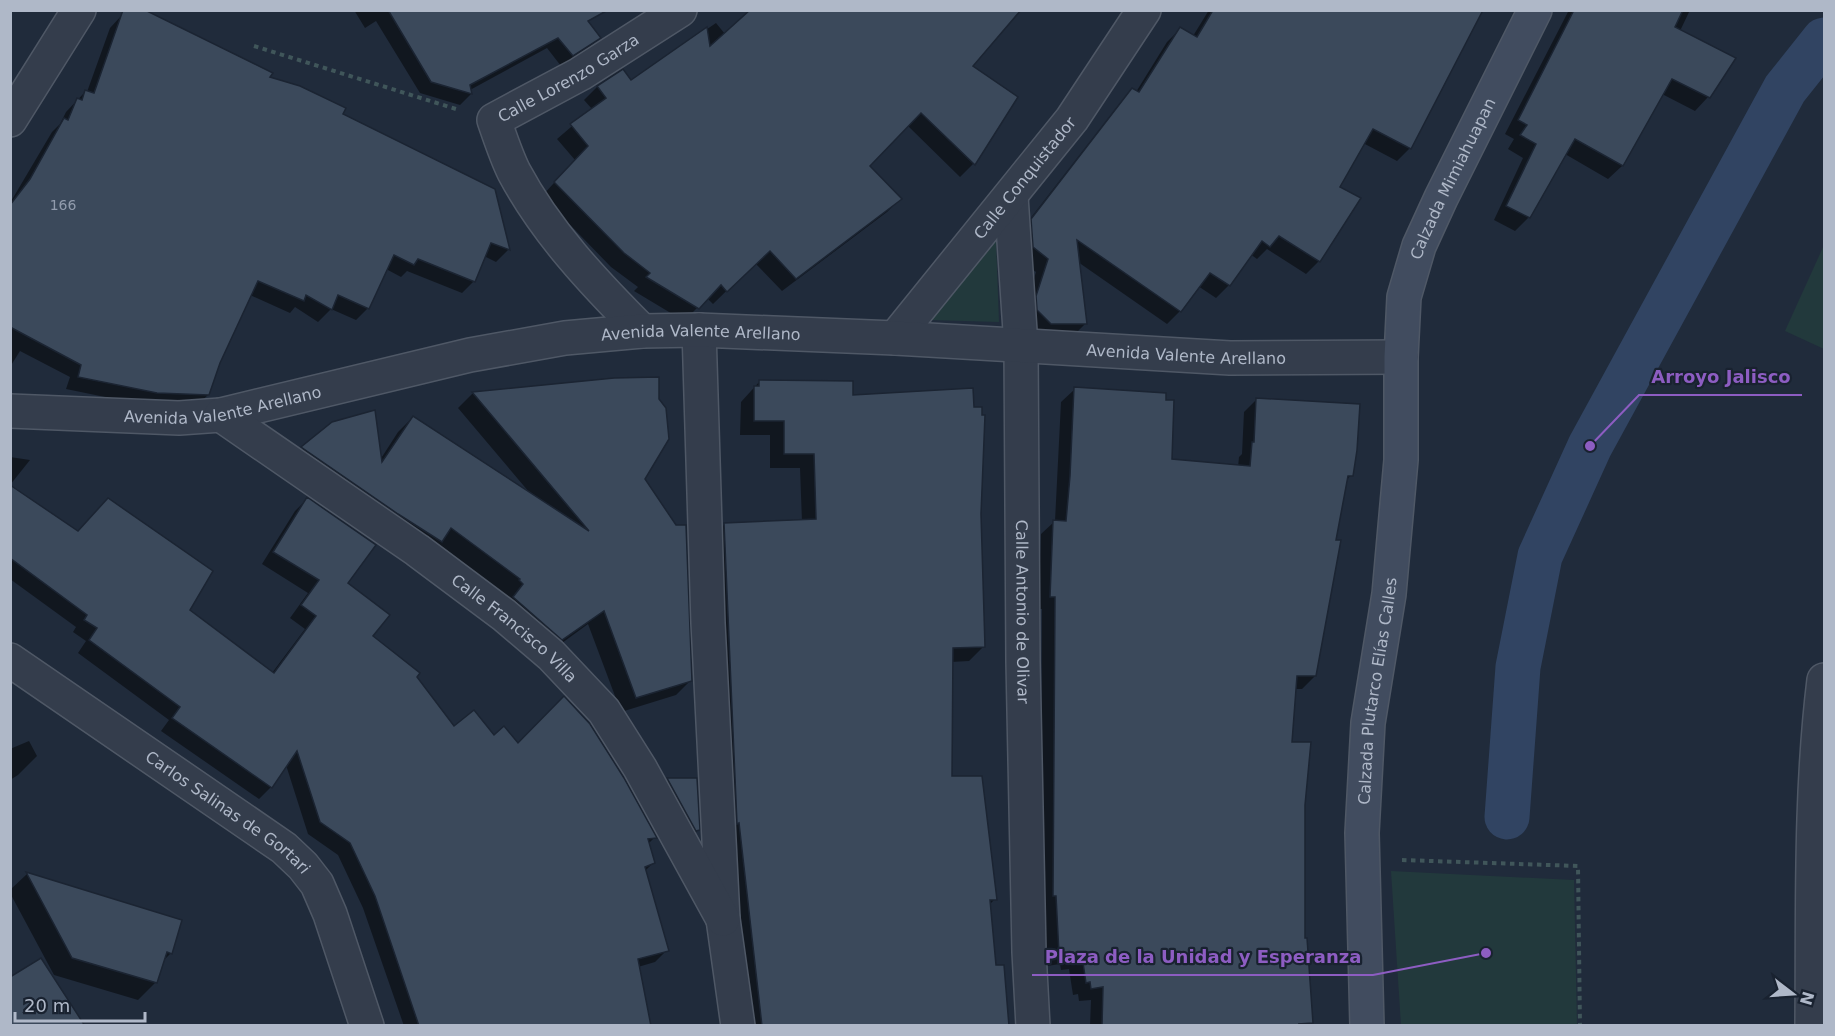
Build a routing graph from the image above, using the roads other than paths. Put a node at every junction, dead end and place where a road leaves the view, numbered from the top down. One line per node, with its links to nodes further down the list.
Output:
1 (79, 10): 5 (street)
2 (680, 10): 8 (street, Calle Lorenzo Garza)
3 (1144, 10): 6 (street, Calle Conquistador)
4 (1535, 10): 11 (main road, Calzada Mimiahuapan)
5 (10, 120)
6 (1011, 196): 9 (street, Calle Conquistador); 10 (street, Calle Antonio de Olivar)
7 (699, 330): 8 (street, Avenida Valente Arellano); 9 (street, Avenida Valente Arellano); 16 (street, Calle Francisco Villa)
8 (642, 331): 13 (street, Avenida Valente Arellano)
9 (895, 338): 10 (street, Avenida Valente Arellano)
10 (1021, 346): 11 (street, Avenida Valente Arellano); 19 (street, Calle Antonio de Olivar)
11 (1401, 357): 20 (main road, Calzada Plutarco Elías Calles)
12 (10, 411): 13 (street, Avenida Valente Arellano)
13 (221, 415): 16 (street, Calle Francisco Villa)
14 (10, 660): 17 (street, Carlos Salinas de Gortari)
15 (1824, 680): 21 (street)
16 (723, 919): 18 (street, Calle Francisco Villa)
17 (367, 1026)
18 (738, 1026)
19 (1033, 1026)
20 (1367, 1026)
21 (1812, 1026)

